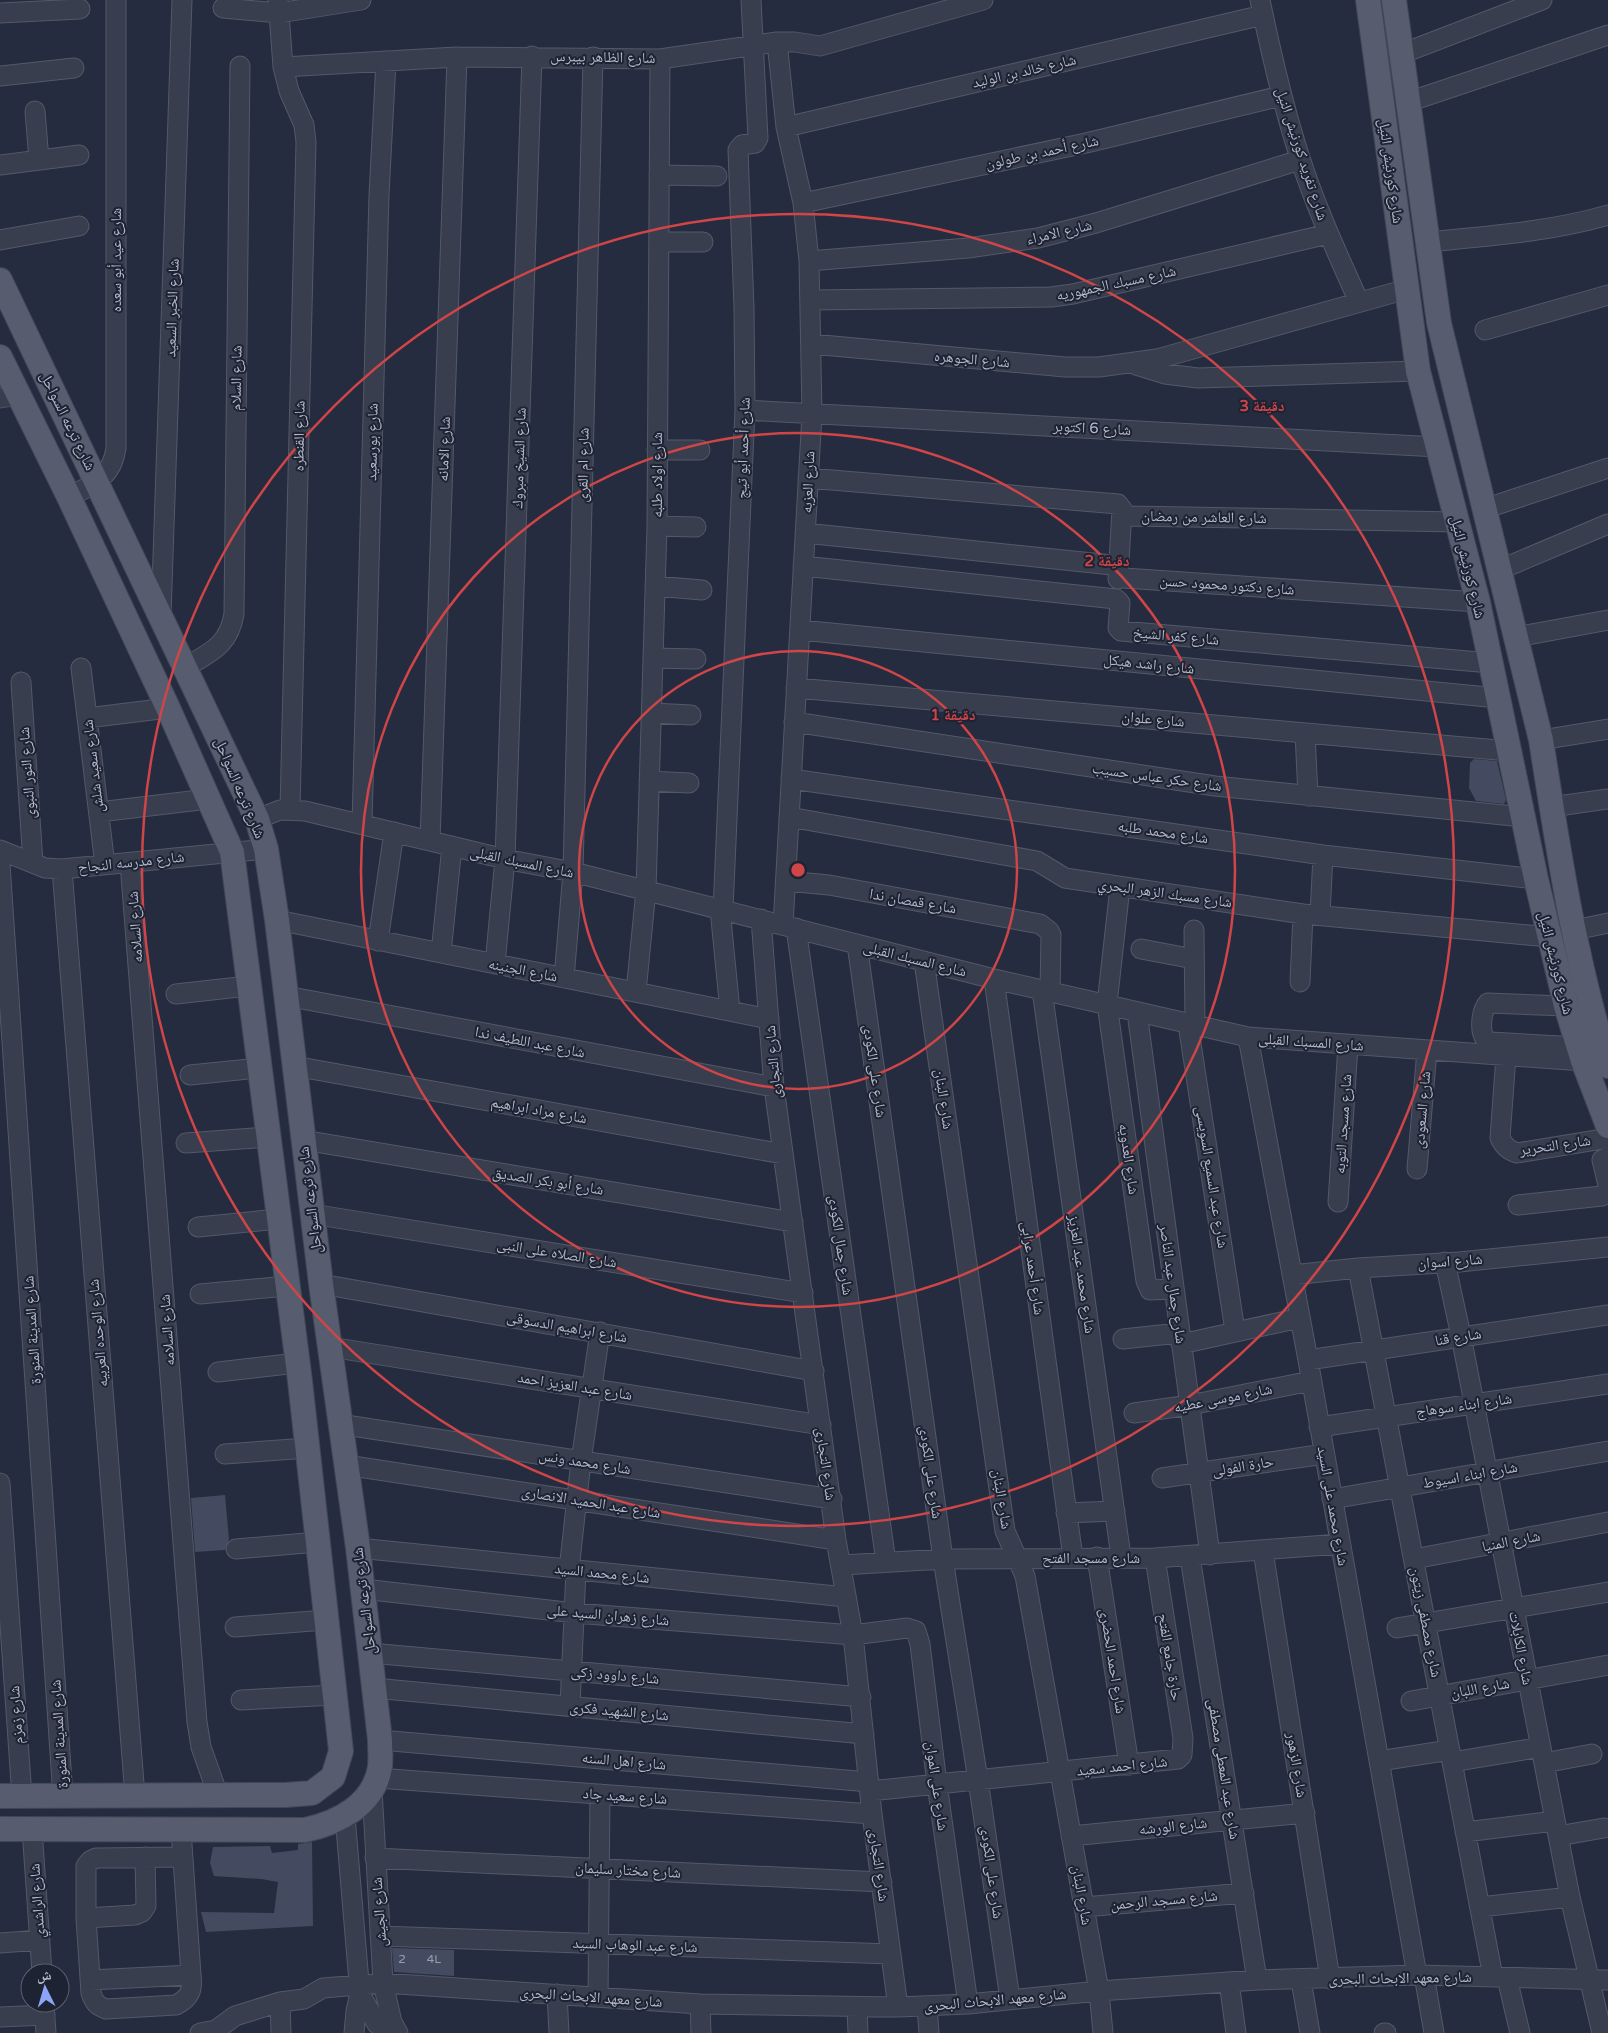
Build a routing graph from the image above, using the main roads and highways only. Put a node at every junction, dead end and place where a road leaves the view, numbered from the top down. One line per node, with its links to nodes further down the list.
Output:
1 (1368, 0): 8 (main road, شارع كورنيش النيل)
2 (1394, 0): 6 (main road, شارع كورنيش النيل)
3 (0, 280): 9 (main road, شارع ترعه السواحل)
4 (0, 356): 5 (main road)
5 (9, 396): 10 (main road)
6 (1600, 1014): 7 (main road, شارع كورنيش النيل)
7 (1607, 1063)
8 (1608, 1126)
9 (309, 1189): 10 (main road); 12 (main road, شارع ترعه السواحل)
10 (275, 1194): 11 (main road)
11 (299, 1372): 12 (main road); 13 (main road)
12 (334, 1377): 14 (main road, شارع ترعه السواحل)
13 (11, 1797)
14 (0, 1828)

